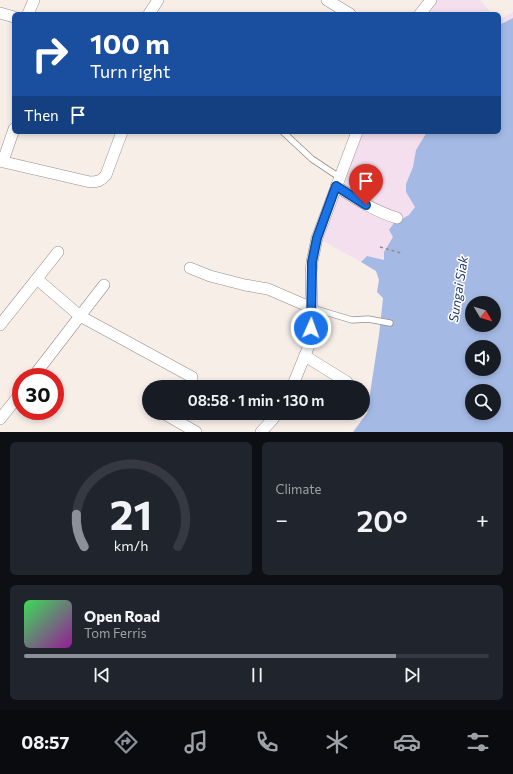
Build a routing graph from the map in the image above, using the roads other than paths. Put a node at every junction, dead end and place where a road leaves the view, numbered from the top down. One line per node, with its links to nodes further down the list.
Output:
1 (34, 0): 5 (street)
2 (158, 0): 6 (street)
3 (328, 0): 7 (street)
4 (430, 0): 8 (street)
5 (29, 12)
6 (150, 12)
7 (347, 12)
8 (421, 12)
9 (0, 13): 10 (street)
10 (12, 16)
11 (12, 134): 15 (street)
12 (122, 134): 15 (street)
13 (285, 134): 16 (lane)
14 (356, 134): 16 (street)
15 (1, 161)
16 (338, 182): 17 (street); 22 (street)
17 (397, 218)
18 (58, 252): 20 (street)
19 (190, 268): 22 (street)
20 (37, 279): 23 (street); 25 (street)
21 (104, 285): 23 (street)
22 (312, 308): 24 (lane); 26 (street)
23 (80, 316): 27 (street); 28 (street)
24 (390, 323)
25 (0, 326)
26 (305, 356): 29 (street); 30 (street)
27 (40, 368)
28 (192, 377)
29 (295, 380)
30 (344, 380)
31 (12, 402): 32 (street)
32 (2, 412)
33 (175, 420): 35 (street)
34 (272, 420): 36 (street)
35 (196, 432)
36 (261, 432)

